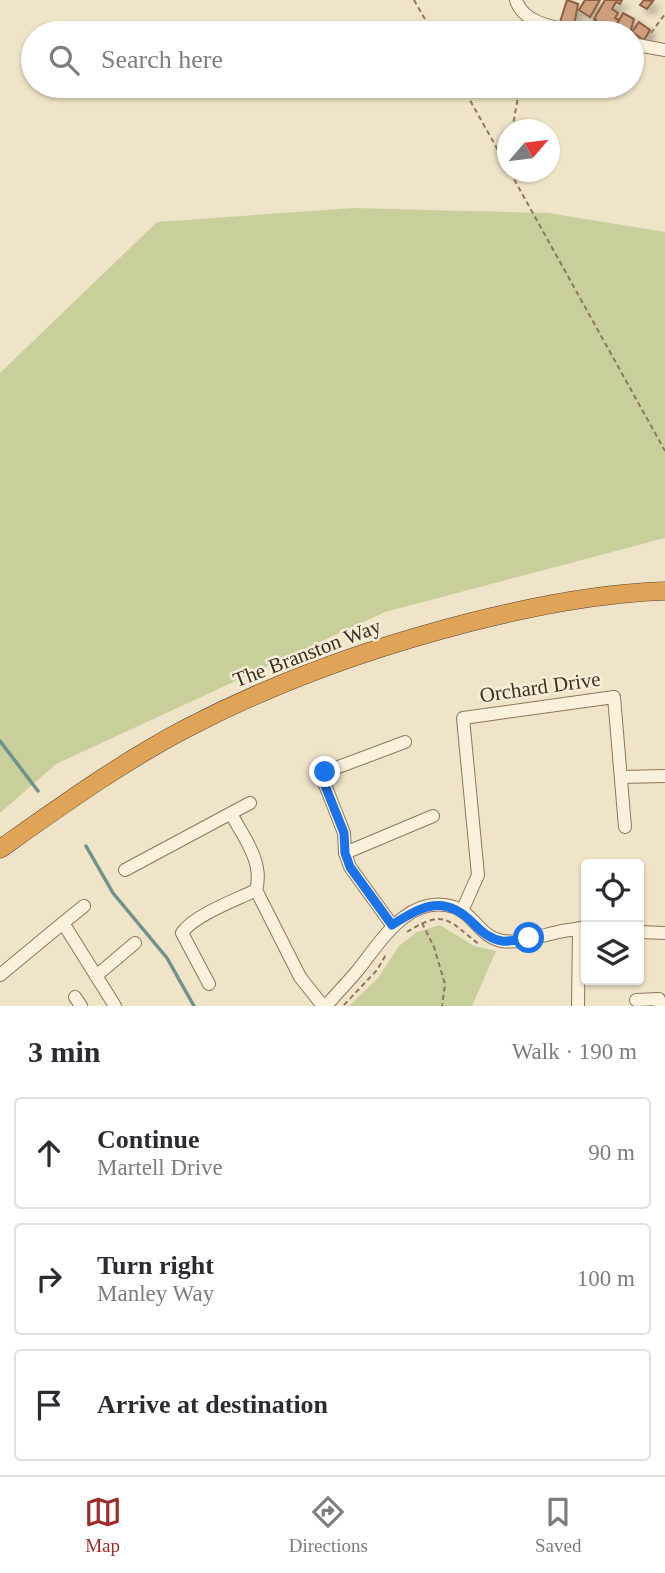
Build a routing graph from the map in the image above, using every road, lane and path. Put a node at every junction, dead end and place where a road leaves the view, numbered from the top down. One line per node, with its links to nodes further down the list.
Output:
1 (414, 0): 4 (path)
2 (516, 0): 5 (street)
3 (665, 14): 6 (path)
4 (425, 21)
5 (533, 21)
6 (644, 37)
7 (644, 46): 8 (street)
8 (665, 50)
9 (469, 98): 12 (path)
10 (518, 98): 11 (path)
11 (514, 119)
12 (497, 149)
13 (516, 182): 14 (path)
14 (665, 451)
15 (665, 591): 23 (highway, The Branston Way)
16 (405, 742): 24 (street)
17 (665, 776): 18 (street)
18 (621, 777): 22 (street, Orchard Drive); 28 (street, Orchard Drive)
19 (250, 803): 20 (street)
20 (231, 814): 25 (street); 26 (street)
21 (433, 816): 24 (street)
22 (625, 827)
23 (0, 849)
24 (345, 853): 31 (street)
25 (125, 870)
26 (256, 890): 42 (street); 45 (street)
27 (84, 906): 30 (street)
28 (462, 911): 31 (street); 32 (street)
29 (422, 922): 35 (path); 37 (path); 47 (path)
30 (63, 923): 40 (street); 41 (street)
31 (392, 925): 45 (street)
32 (581, 928)
33 (644, 932): 34 (street)
34 (665, 933)
35 (400, 936)
36 (135, 943): 41 (street)
37 (479, 945)
38 (388, 952): 46 (path)
39 (581, 959): 48 (street)
40 (0, 975)
41 (96, 976): 44 (street)
42 (209, 984)
43 (636, 1000): 49 (street)
44 (112, 1005)
45 (325, 1006)
46 (343, 1006)
47 (442, 1006)
48 (578, 1006)
49 (660, 1006)

